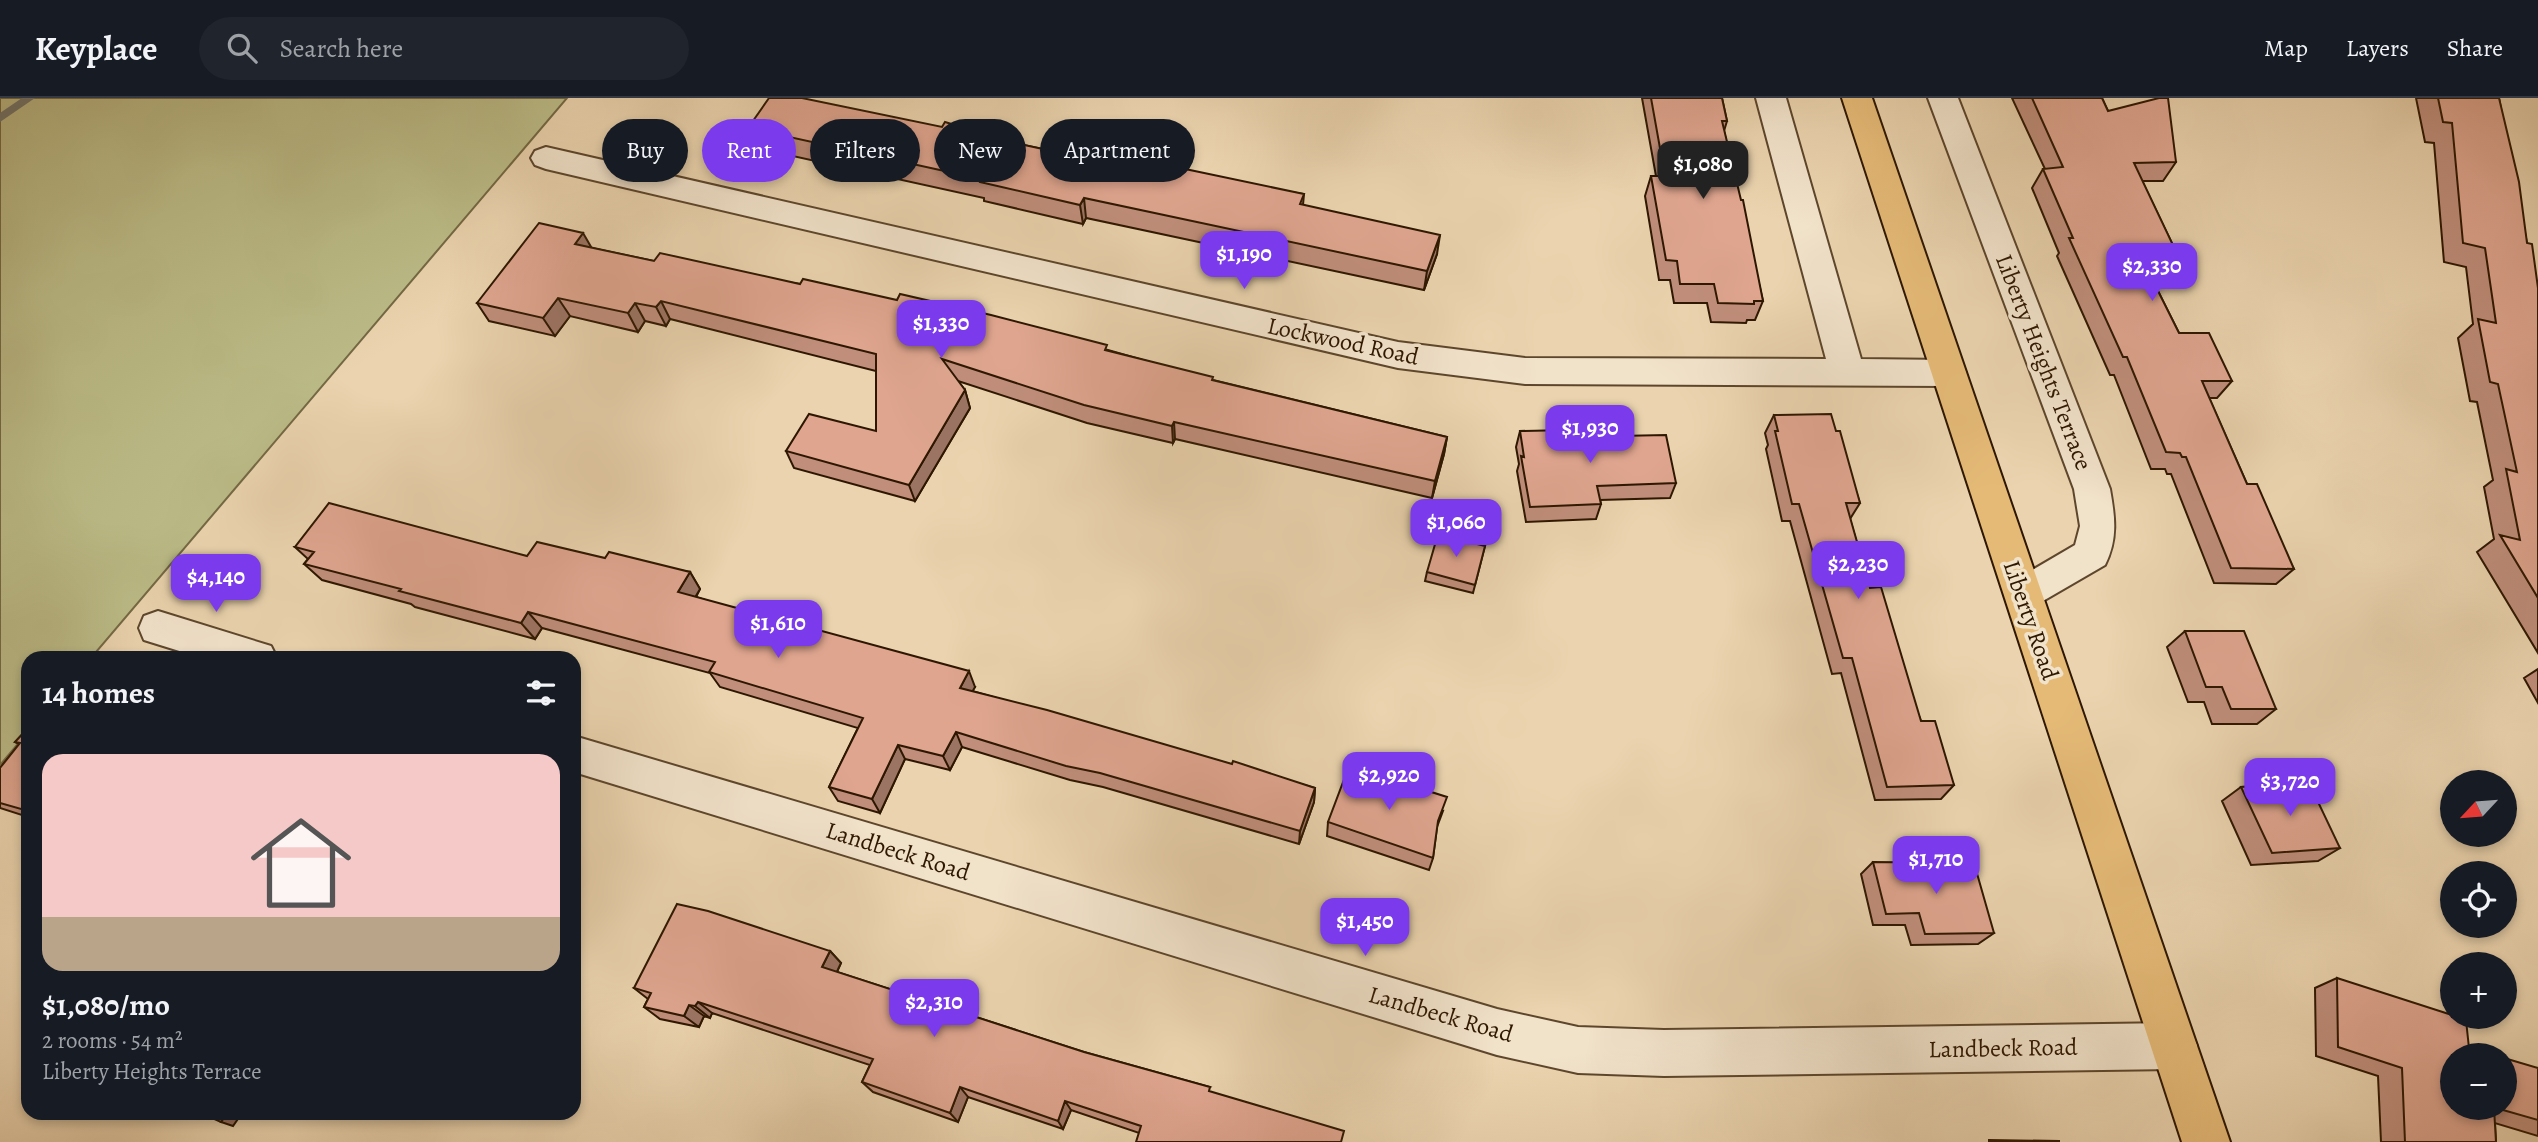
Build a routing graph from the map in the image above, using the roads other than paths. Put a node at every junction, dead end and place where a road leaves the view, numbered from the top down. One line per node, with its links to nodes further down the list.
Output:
1 (1771, 98): 5 (street)
2 (1857, 98): 6 (main road, Liberty Road)
3 (1942, 98): 7 (street, Liberty Heights Terrace)
4 (546, 159): 5 (street, Lockwood Road)
5 (1846, 372): 6 (street, Lockwood Road)
6 (1949, 373): 7 (main road, Liberty Road)
7 (2023, 594): 11 (main road, Liberty Road)
8 (158, 628): 9 (street)
9 (234, 651)
10 (581, 756): 11 (street, Landbeck Road)
11 (2174, 1045): 12 (main road, Liberty Road)
12 (2206, 1142)

